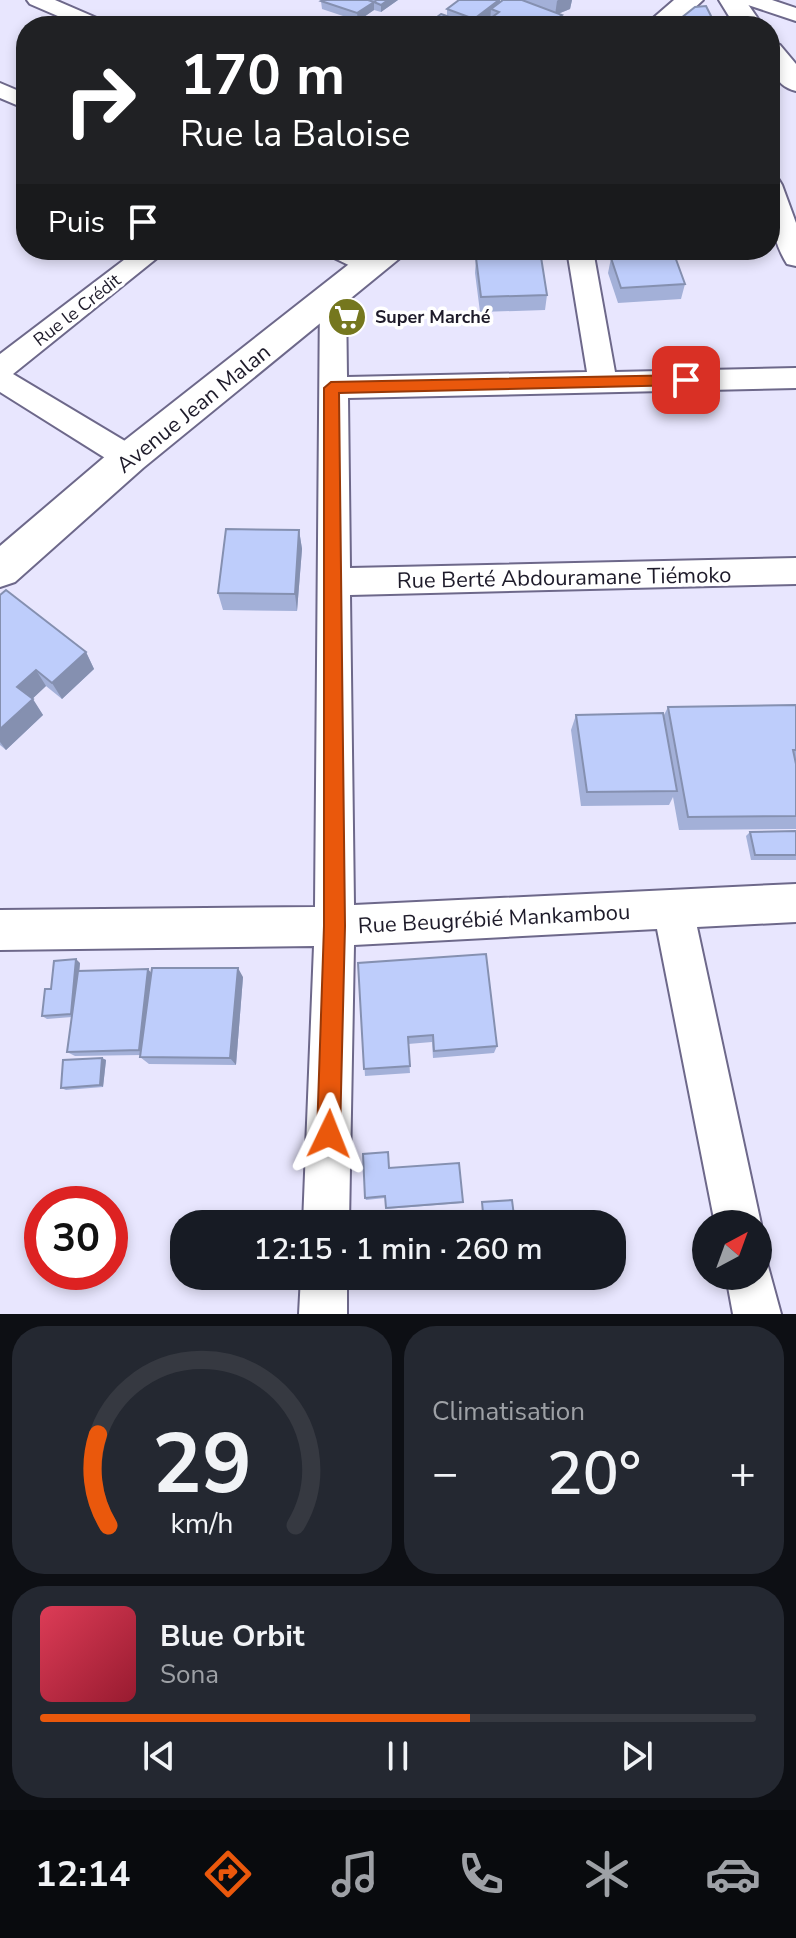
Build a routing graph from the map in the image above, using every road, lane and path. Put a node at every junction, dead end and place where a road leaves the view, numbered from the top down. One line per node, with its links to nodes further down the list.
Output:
1 (37, 0): 5 (street)
2 (491, 0): 6 (street)
3 (752, 0): 4 (street)
4 (796, 15)
5 (75, 16)
6 (536, 16)
7 (780, 63): 8 (main road)
8 (796, 82)
9 (780, 213): 10 (street)
10 (796, 258)
11 (141, 260): 15 (street, Rue le Crédit)
12 (362, 260): 14 (main road, Avenue Jean Malan)
13 (582, 260): 18 (street)
14 (333, 296): 19 (street); 20 (main road, Avenue Jean Malan)
15 (0, 369)
16 (796, 378): 18 (street)
17 (0, 379): 20 (street)
18 (603, 382): 19 (street)
19 (331, 388): 23 (street)
20 (129, 458): 21 (main road, Avenue Jean Malan)
21 (0, 570)
22 (796, 571): 23 (street, Rue Berté Abdouramane Tiémoko)
23 (332, 582): 26 (street)
24 (796, 903): 25 (street, Rue Beugrébié Mankambou)
25 (673, 909): 26 (street, Rue Beugrébié Mankambou); 29 (street)
26 (335, 926): 27 (street, Rue Beugrébié Mankambou); 28 (street)
27 (0, 930)
28 (326, 1210)
29 (735, 1210)
30 (324, 1290): 32 (street)
31 (752, 1290): 33 (street)
32 (323, 1314)
33 (757, 1314)

